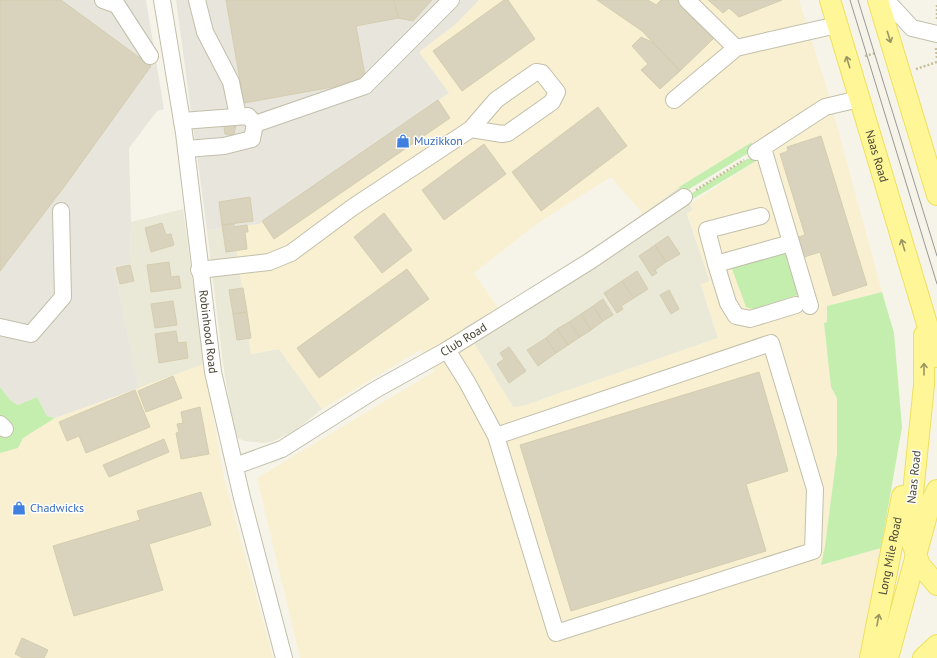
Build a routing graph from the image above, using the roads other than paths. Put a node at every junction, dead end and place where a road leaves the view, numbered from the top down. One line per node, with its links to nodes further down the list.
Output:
1 (103, 0): 12 (street)
2 (162, 0): 17 (street, Robinhood Road)
3 (197, 0): 16 (street)
4 (450, 0): 18 (street)
5 (687, 0): 11 (street)
6 (830, 0): 9 (main road, Naas Road)
7 (878, 0): 13 (main road, one-way to 13)
8 (886, 0): 10 (street)
9 (837, 25): 11 (street); 14 (main road, Naas Road, one-way to 9)
10 (937, 34)
11 (736, 48): 15 (street)
12 (150, 56)
13 (909, 77): 21 (main road); 22 (main road)
14 (859, 99): 26 (street); 29 (main road, Naas Road, one-way to 14)
15 (674, 100)
16 (238, 116): 17 (street); 18 (street)
17 (182, 121): 20 (street, Robinhood Road)
18 (255, 124): 20 (street)
19 (471, 129): 19 (street); 28 (street)
20 (186, 149): 28 (street, Robinhood Road)
21 (937, 155)
22 (937, 195)
23 (684, 197): 31 (street, Club Road)
24 (61, 211): 30 (street)
25 (761, 216): 27 (street)
26 (791, 243): 27 (street); 27 (street)
27 (716, 264)
28 (199, 270): 35 (street, Robinhood Road)
29 (924, 313): 32 (main road, Naas Road); 33 (main road, Naas Road, one-way to 29)
30 (0, 327)
31 (447, 350): 34 (street); 35 (street, Club Road)
32 (937, 357)
33 (921, 408): 39 (main road, Naas Road); 43 (main road, Long Mile Road, one-way to 33)
34 (496, 436): 34 (street)
35 (234, 466): 42 (street, Robinhood Road)
36 (937, 490): 39 (main road, Long Mile Road)
37 (937, 518): 38 (main road)
38 (937, 532)
39 (917, 556): 40 (main road, Naas Road); 44 (main road, Long Mile Road)
40 (937, 585)
41 (937, 645): 45 (main road)
42 (284, 658)
43 (870, 658)
44 (888, 658)
45 (923, 658)

